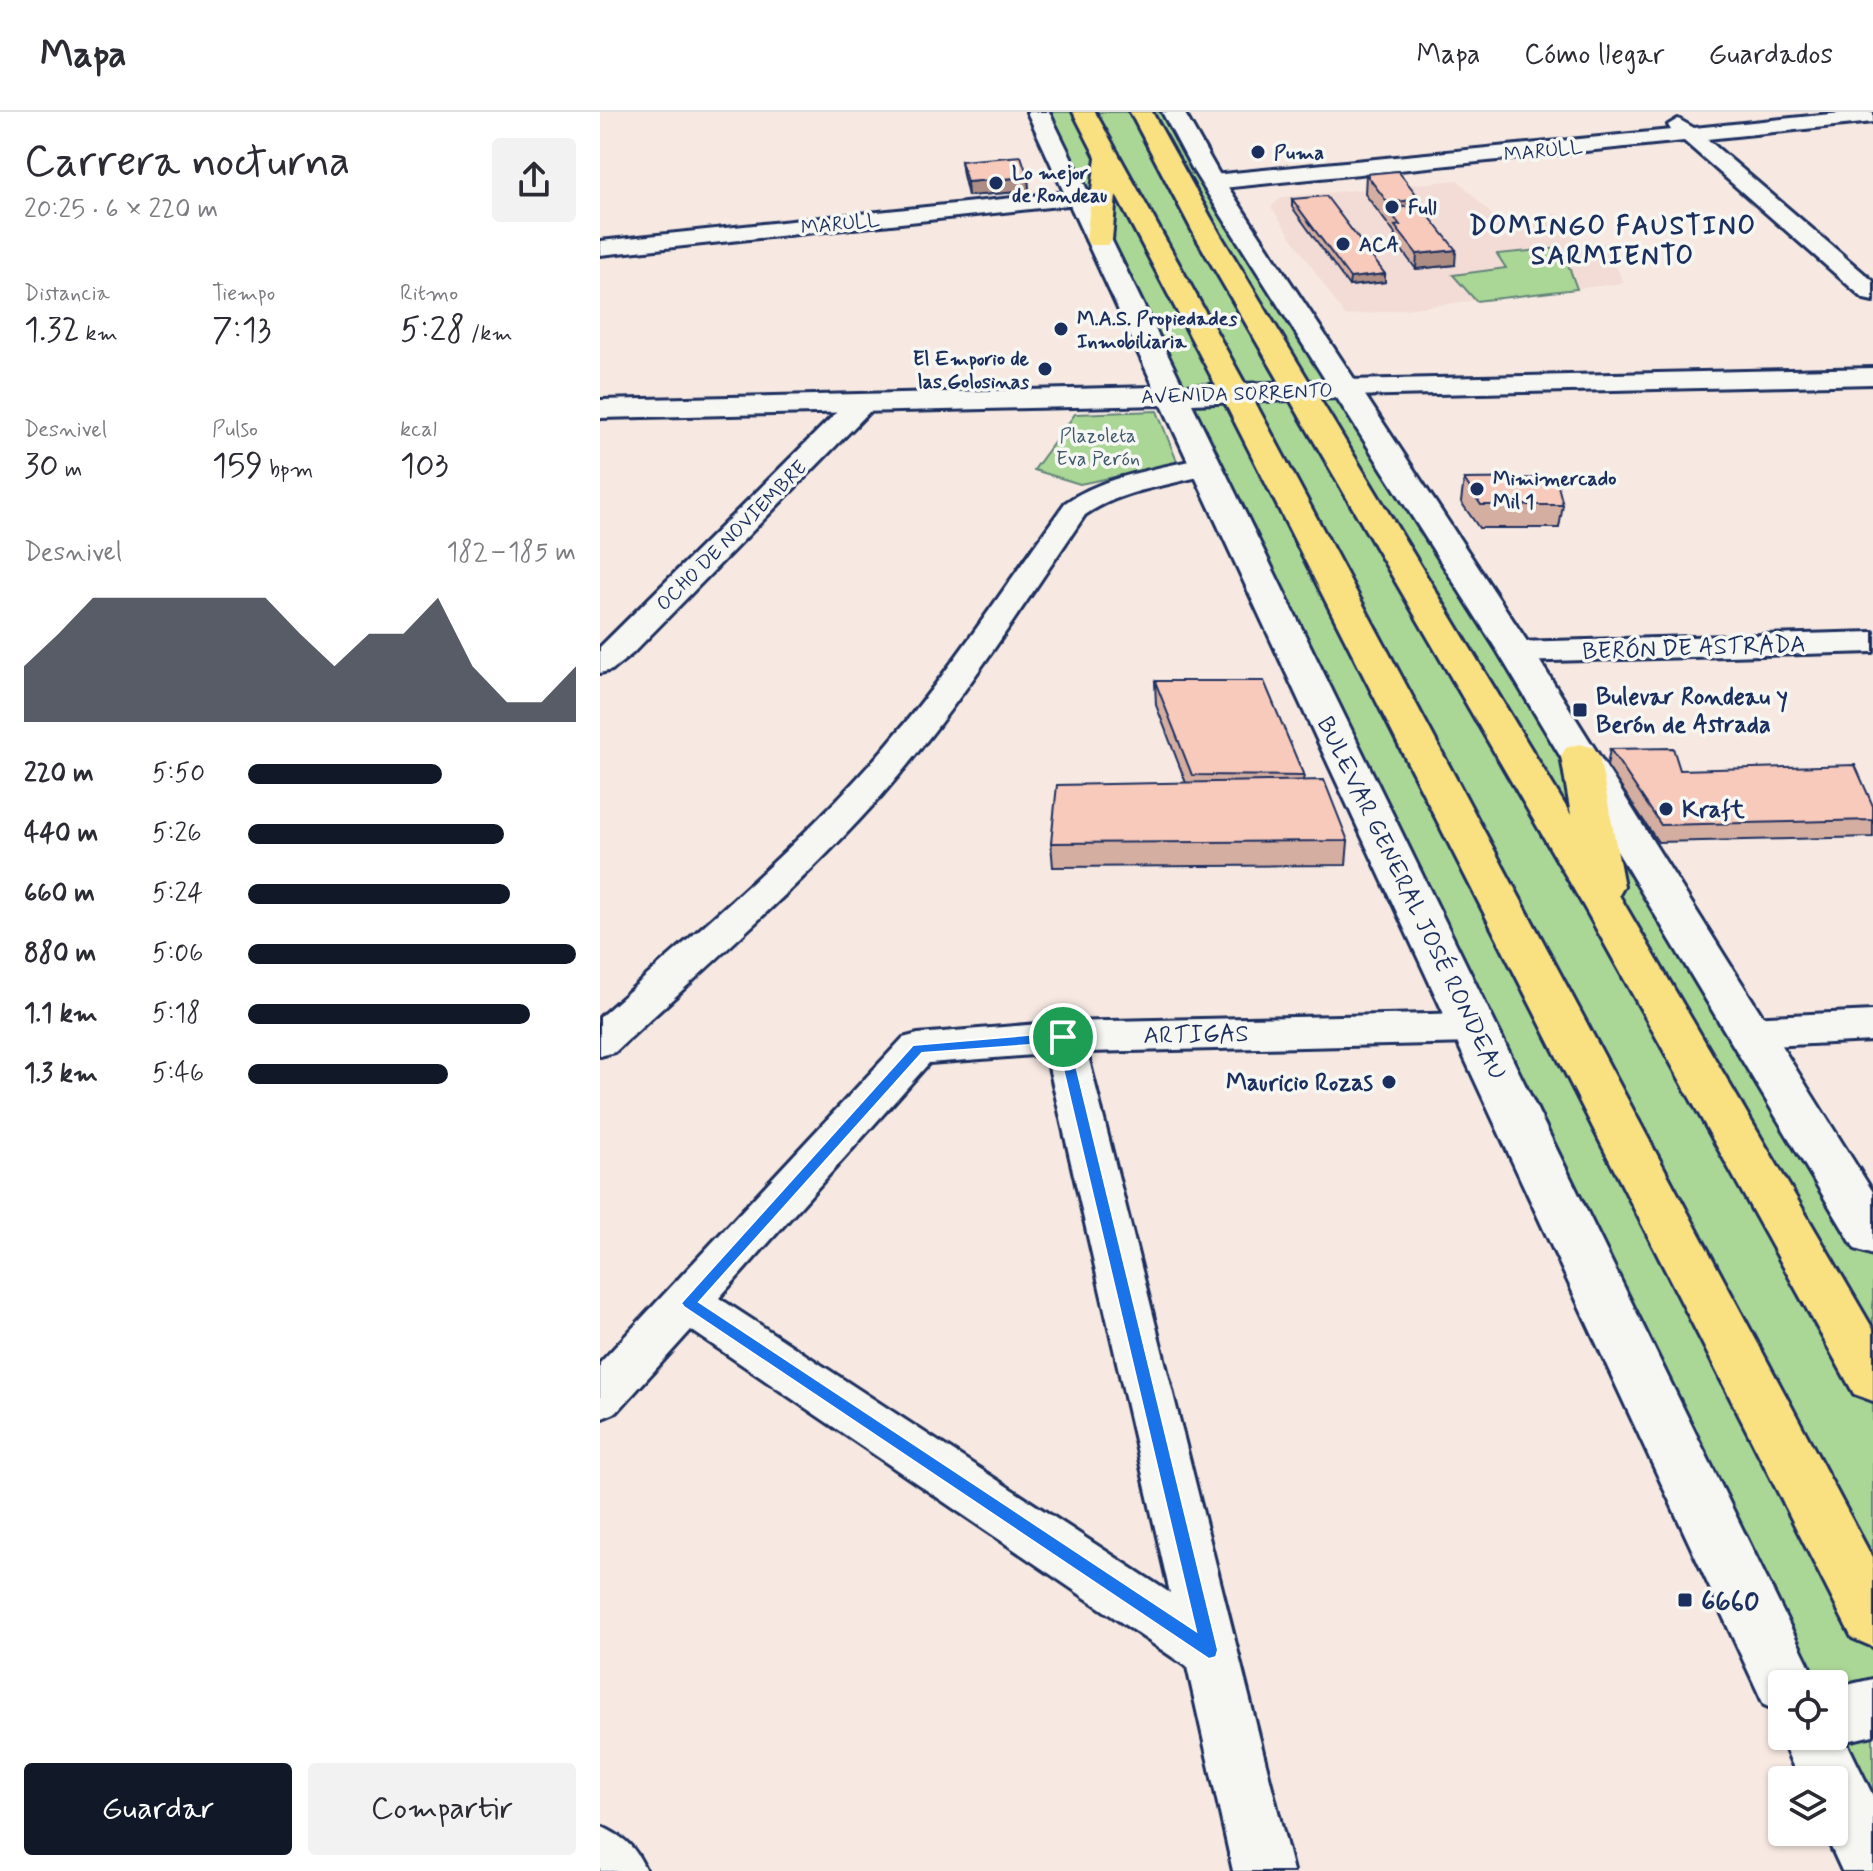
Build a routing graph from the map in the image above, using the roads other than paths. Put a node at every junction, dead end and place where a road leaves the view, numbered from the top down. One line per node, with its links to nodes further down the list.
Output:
1 (1038, 112): 10 (main road, BULEVAR GENERAL JOSÉ RONDEAU)
2 (1084, 112): 8 (main road)
3 (1141, 112): 11 (main road)
4 (1173, 112): 9 (main road)
5 (1662, 112): 7 (street)
6 (1873, 116): 7 (street, MARULL)
7 (1689, 135): 9 (street, MARULL); 14 (street)
8 (1108, 157): 12 (main road); 18 (main road)
9 (1209, 177): 11 (main road); 16 (main road)
10 (1079, 198): 12 (main road, BULEVAR GENERAL JOSÉ RONDEAU); 13 (street, MARULL)
11 (1207, 234): 17 (main road)
12 (1099, 240): 19 (main road, BULEVAR GENERAL JOSÉ RONDEAU)
13 (600, 248)
14 (1873, 294)
15 (1873, 376): 16 (street, AVENIDA SORRENTO)
16 (1348, 388): 17 (main road, AVENIDA SORRENTO); 25 (main road)
17 (1297, 390): 18 (main road, AVENIDA SORRENTO); 27 (main road)
18 (1235, 393): 19 (main road, AVENIDA SORRENTO); 37 (main road)
19 (1173, 396): 20 (main road, AVENIDA SORRENTO); 22 (main road, BULEVAR GENERAL JOSÉ RONDEAU)
20 (860, 405): 21 (main road, AVENIDA SORRENTO); 24 (street, OCHO DE NOVIEMBRE)
21 (600, 409)
22 (1206, 466): 29 (main road, BULEVAR GENERAL JOSÉ RONDEAU); 32 (street)
23 (1873, 642): 25 (street, BERÓN DE ASTRADA)
24 (607, 652)
25 (1516, 652): 26 (main road)
26 (1580, 756): 27 (main road); 30 (main road)
27 (1608, 912): 35 (main road)
28 (1873, 1026): 30 (street)
29 (1474, 1028): 31 (street, ARTIGAS); 39 (main road, BULEVAR GENERAL JOSÉ RONDEAU)
30 (1748, 1032): 33 (main road)
31 (1063, 1037): 34 (street, ARTIGAS); 38 (street)
32 (600, 1041)
33 (1873, 1235)
34 (689, 1303): 36 (street); 38 (street)
35 (1873, 1378)
36 (600, 1397)
37 (1873, 1618)
38 (1209, 1650): 46 (street)
39 (1779, 1670)
40 (1873, 1707): 41 (street)
41 (1848, 1713)
42 (1848, 1814): 44 (main road)
43 (600, 1856): 45 (street)
44 (1873, 1866)
45 (616, 1871)
46 (1263, 1871)

